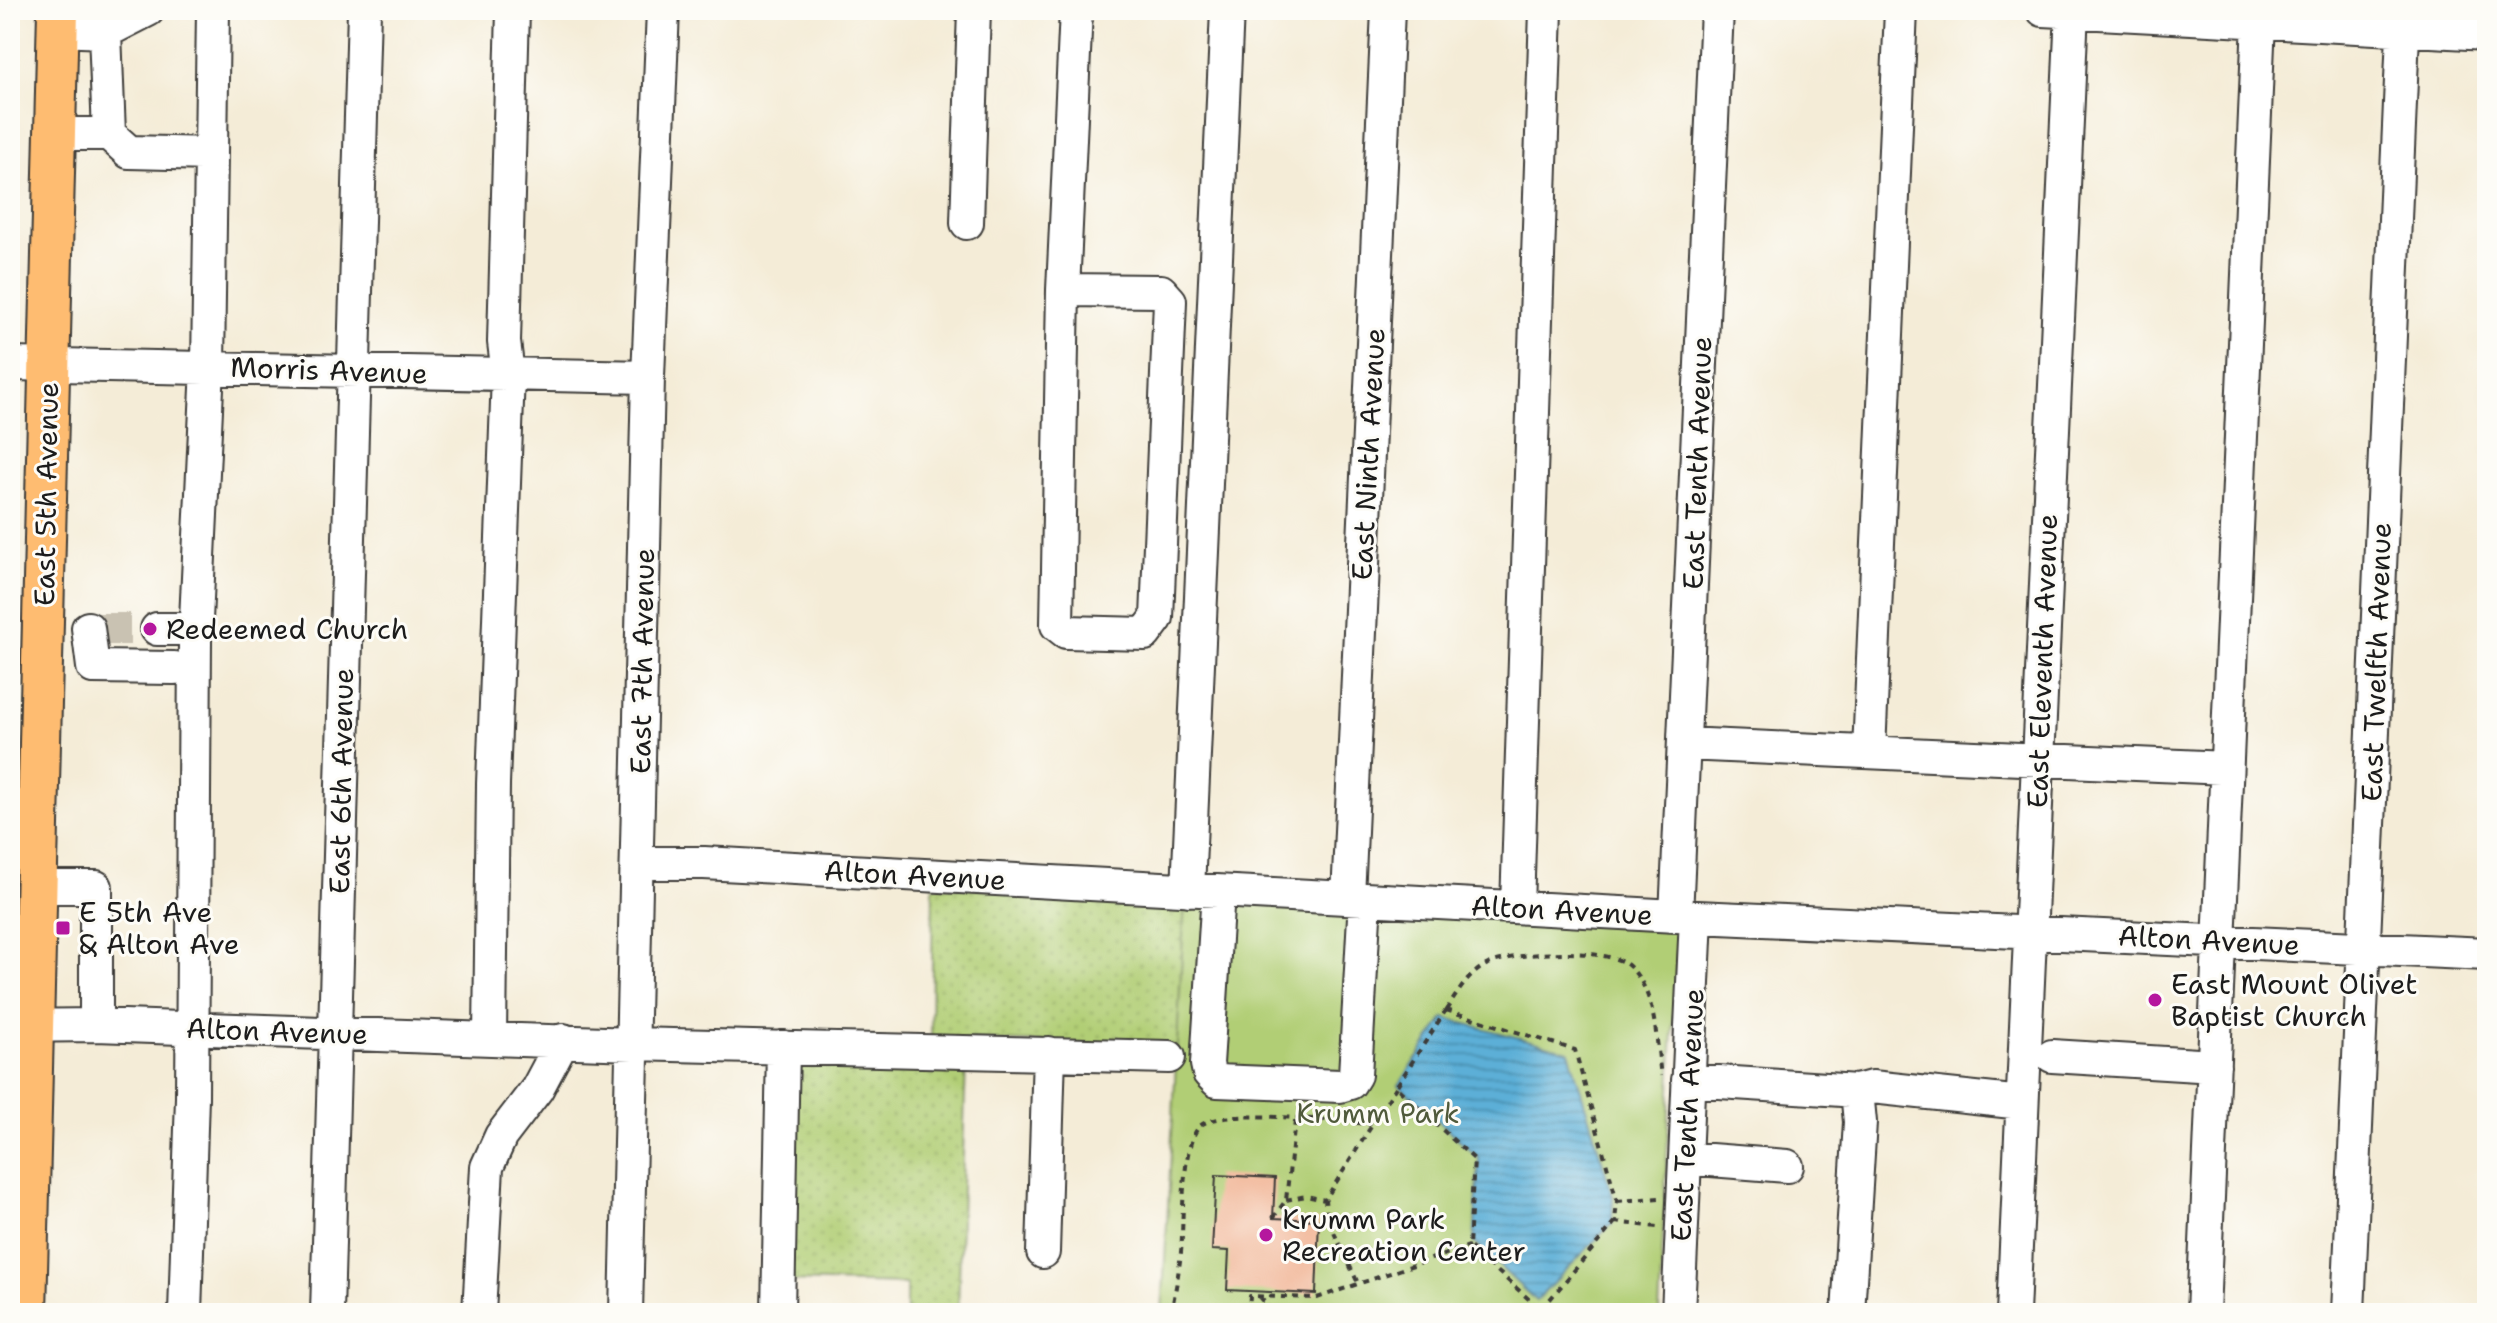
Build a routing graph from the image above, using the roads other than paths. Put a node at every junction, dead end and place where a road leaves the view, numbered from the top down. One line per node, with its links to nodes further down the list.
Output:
1 (148, 10): 17 (street)
2 (213, 10): 21 (street)
3 (364, 10): 26 (street, East 6th Avenue)
4 (513, 10): 27 (street)
5 (663, 10): 28 (street, East 7th Avenue)
6 (974, 10): 22 (street)
7 (1076, 10): 23 (street)
8 (1227, 10): 39 (street)
9 (1388, 10): 40 (street, East Ninth Avenue)
10 (1546, 10): 41 (street)
11 (1717, 10): 33 (street, East Tenth Avenue)
12 (1901, 10): 34 (street)
13 (2062, 10): 16 (street); 35 (street, East Eleventh Avenue)
14 (2404, 19): 16 (street); 18 (street); 45 (street, East Twelfth Avenue)
15 (58, 20): 17 (street); 19 (main road, East 5th Avenue)
16 (2259, 21): 36 (street)
17 (105, 32): 20 (street)
18 (2487, 34)
19 (54, 134): 20 (street); 24 (main road, East 5th Avenue)
20 (109, 134): 21 (street)
21 (211, 154): 25 (street)
22 (967, 223)
23 (1063, 290): 23 (street)
24 (29, 365): 25 (street, Morris Avenue); 29 (main road, East 5th Avenue)
25 (208, 367): 26 (street, Morris Avenue); 31 (street)
26 (352, 371): 27 (street, Morris Avenue); 50 (street, East 6th Avenue)
27 (508, 374): 28 (street, Morris Avenue); 51 (street)
28 (648, 377): 37 (street, East 7th Avenue)
29 (44, 627): 32 (street); 38 (main road, East 5th Avenue)
30 (157, 629): 31 (street)
31 (195, 629): 49 (street)
32 (174, 668)
33 (1684, 744): 34 (street); 42 (street, East Tenth Avenue)
34 (1869, 752): 35 (street)
35 (2038, 759): 36 (street); 43 (street, East Eleventh Avenue)
36 (2226, 768): 44 (street)
37 (637, 863): 39 (street, Alton Avenue); 53 (street, East 7th Avenue)
38 (36, 887): 47 (street); 48 (main road, East 5th Avenue)
39 (1203, 891): 40 (street, Alton Avenue); 40 (street, East Ninth Avenue)
40 (1356, 899): 41 (street, Alton Avenue)
41 (1517, 907): 42 (street, Alton Avenue)
42 (1686, 916): 43 (street, Alton Avenue); 59 (street, East Tenth Avenue)
43 (2031, 932): 44 (street, Alton Avenue); 61 (street, East Eleventh Avenue)
44 (2220, 941): 45 (street, Alton Avenue); 58 (street)
45 (2364, 948): 46 (street, Alton Avenue); 76 (street, East Twelfth Avenue)
46 (2487, 954)
47 (96, 1025): 48 (street, Alton Avenue); 49 (street, Alton Avenue)
48 (21, 1026): 64 (main road, East 5th Avenue)
49 (192, 1029): 50 (street, Alton Avenue); 67 (street)
50 (335, 1032): 51 (street, Alton Avenue); 68 (street, East 6th Avenue)
51 (490, 1037): 52 (street, Alton Avenue)
52 (563, 1040): 53 (street, Alton Avenue); 69 (street)
53 (633, 1044): 54 (street, Alton Avenue); 70 (street, East 7th Avenue)
54 (783, 1047): 55 (street, Alton Avenue); 71 (street)
55 (1049, 1053): 57 (street, Alton Avenue); 65 (street)
56 (2052, 1056): 58 (street)
57 (1169, 1057)
58 (2214, 1066): 75 (street)
59 (1675, 1080): 60 (street); 62 (street, East Tenth Avenue)
60 (1857, 1091): 61 (street); 73 (street)
61 (2022, 1103): 74 (street, East Eleventh Avenue)
62 (1685, 1158): 63 (street); 72 (street, East Tenth Avenue)
63 (1787, 1166)
64 (19, 1217): 66 (main road, East 5th Avenue)
65 (1043, 1252)
66 (21, 1287)
67 (185, 1313)
68 (327, 1313)
69 (479, 1313)
70 (626, 1313)
71 (778, 1313)
72 (1678, 1313)
73 (1848, 1313)
74 (2013, 1313)
75 (2203, 1313)
76 (2348, 1313)

